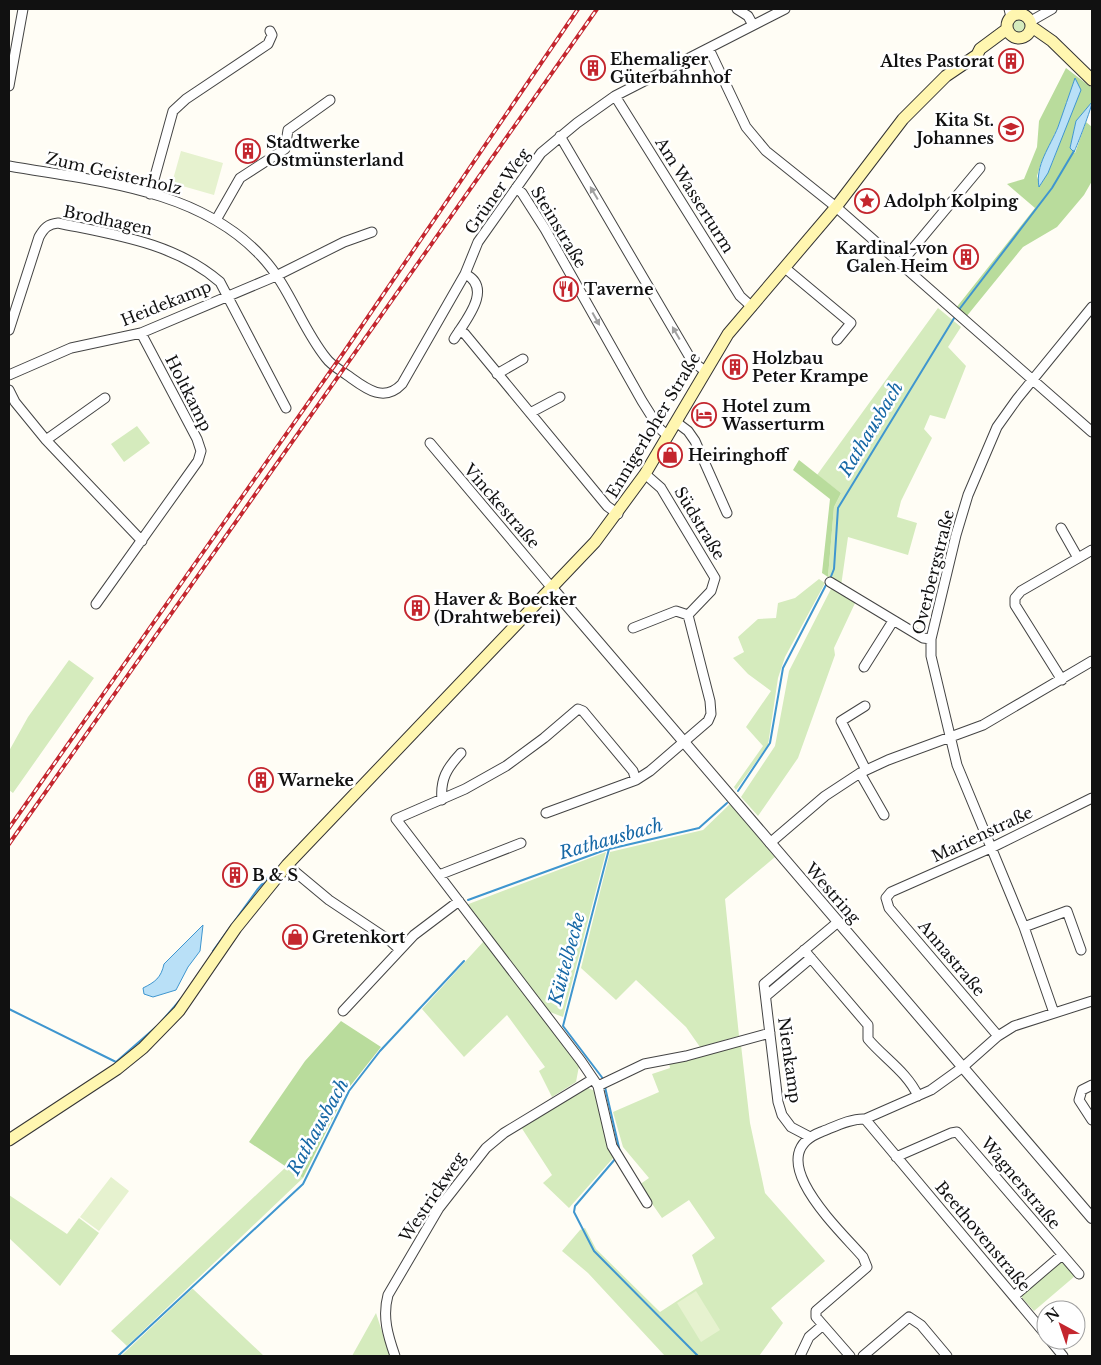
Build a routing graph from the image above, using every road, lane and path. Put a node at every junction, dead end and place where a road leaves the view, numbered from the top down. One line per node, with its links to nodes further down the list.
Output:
1 (22, 9): 12 (street)
2 (737, 9): 6 (street)
3 (785, 9): 6 (street, Grüner Weg)
4 (1052, 9): 7 (street)
5 (1014, 12): 7 (main road); 9 (main road)
6 (753, 25): 10 (street, Grüner Weg)
7 (1030, 28): 9 (main road); 11 (main road)
8 (270, 31): 19 (street)
9 (1009, 32): 20 (main road, Ennigerloher Straße)
10 (709, 49): 13 (street, Grüner Weg); 20 (street)
11 (1092, 80)
12 (9, 86)
13 (616, 96): 15 (street, Grüner Weg); 28 (street, Am Wasserturm)
14 (330, 100): 21 (street)
15 (560, 136): 18 (street, Grüner Weg); 36 (street, one-way to 15)
16 (9, 166): 19 (street, Zum Geisterholz)
17 (980, 168): 23 (street)
18 (516, 188): 25 (street, Grüner Weg); 47 (street, Steinstraße, one-way to 47)
19 (150, 194): 21 (street, Zum Geisterholz)
20 (836, 207): 23 (street); 24 (main road, Ennigerloher Straße)
21 (216, 220): 26 (street, Zum Geisterholz)
22 (372, 232): 26 (street, Heidekamp)
23 (900, 264): 39 (street)
24 (785, 268): 28 (main road, Ennigerloher Straße); 34 (street)
25 (465, 274): 26 (street, Grüner Weg); 31 (street)
26 (276, 276): 27 (street, Heidekamp)
27 (228, 294): 30 (street, Brodhagen); 32 (street, Heidekamp); 43 (street)
28 (752, 307): 36 (main road, Ennigerloher Straße)
29 (1092, 307): 39 (street, Overbergstraße)
30 (9, 330)
31 (459, 330): 33 (street); 37 (street)
32 (141, 333): 38 (street, Heidekamp); 54 (street, Holtkamp)
33 (454, 339)
34 (837, 340)
35 (524, 359): 37 (street)
36 (705, 371): 45 (main road, Ennigerloher Straße)
37 (497, 374): 44 (street)
38 (9, 375)
39 (1034, 379): 46 (street); 63 (street, Overbergstraße)
40 (9, 390): 48 (street)
41 (560, 397): 44 (street)
42 (105, 398): 48 (street)
43 (286, 408)
44 (530, 413): 52 (street)
45 (676, 422): 47 (main road, Ennigerloher Straße); 51 (street)
46 (1092, 432)
47 (668, 436): 50 (main road, Ennigerloher Straße)
48 (46, 440): 54 (street)
49 (430, 443): 58 (street, Vinckestraße)
50 (645, 474): 52 (main road, Ennigerloher Straße); 60 (street, Südstraße)
51 (727, 513)
52 (618, 514): 58 (main road, Ennigerloher Straße)
53 (1061, 528): 56 (street)
54 (142, 541): 59 (street, Holtkamp)
55 (1092, 550): 56 (street)
56 (1078, 558): 66 (street)
57 (830, 582): 61 (street)
58 (552, 588): 69 (street, Westring); 80 (main road, Ennigerloher Straße)
59 (96, 604)
60 (688, 615): 62 (street); 69 (street)
61 (893, 620): 63 (street); 65 (street)
62 (633, 628)
63 (931, 639): 68 (street, Overbergstraße)
64 (1092, 661): 66 (street)
65 (864, 667)
66 (1062, 680): 68 (street)
67 (866, 706): 71 (street)
68 (949, 738): 71 (street); 79 (street, Overbergstraße)
69 (684, 742): 72 (street); 78 (street, Westring)
70 (461, 754): 74 (street)
71 (863, 772): 76 (street); 78 (street)
72 (636, 780): 74 (street); 75 (street)
73 (1092, 798): 79 (street, Marienstraße)
74 (442, 800): 81 (street)
75 (546, 813)
76 (884, 815)
77 (521, 843): 81 (street)
78 (770, 843): 84 (street, Westring)
79 (993, 847): 82 (street, Marienstraße); 85 (street, Overbergstraße)
80 (287, 865): 86 (street); 103 (main road, Ennigerloher Straße)
81 (439, 875): 83 (street)
82 (886, 898): 95 (street, Annastraße)
83 (459, 901): 86 (street); 97 (street)
84 (838, 922): 87 (street, Nienkamp); 96 (street, Westring)
85 (1024, 927): 88 (street); 93 (street, Overbergstraße)
86 (399, 949): 92 (street)
87 (804, 950): 89 (street); 90 (street, Nienkamp)
88 (1081, 950)
89 (811, 958): 90 (street, Nienkamp); 99 (street)
90 (766, 996): 94 (street, Nienkamp)
91 (1092, 1001): 93 (street)
92 (343, 1011)
93 (1054, 1013): 95 (street)
94 (770, 1033): 97 (street, Westrickweg); 102 (street, Nienkamp)
95 (998, 1036): 96 (street)
96 (963, 1068): 99 (street); 106 (street, Westring)
97 (595, 1083): 105 (street); 112 (street, Westrickweg)
98 (1092, 1085): 101 (street)
99 (918, 1096): 100 (street)
100 (865, 1119): 102 (street); 104 (street, Beethovenstraße)
101 (1092, 1120)
102 (810, 1137): 111 (street)
103 (9, 1140)
104 (896, 1158): 107 (street, Wagnerstraße); 109 (street, Beethovenstraße)
105 (647, 1203)
106 (1092, 1218)
107 (1062, 1255): 108 (street, Wagnerstraße); 109 (street)
108 (1079, 1274)
109 (1014, 1296): 110 (street, Beethovenstraße)
110 (1036, 1323)
111 (823, 1325): 113 (street); 114 (street)
112 (395, 1356)
113 (800, 1356)
114 (850, 1356)
115 (863, 1356): 116 (street)
116 (948, 1356)

